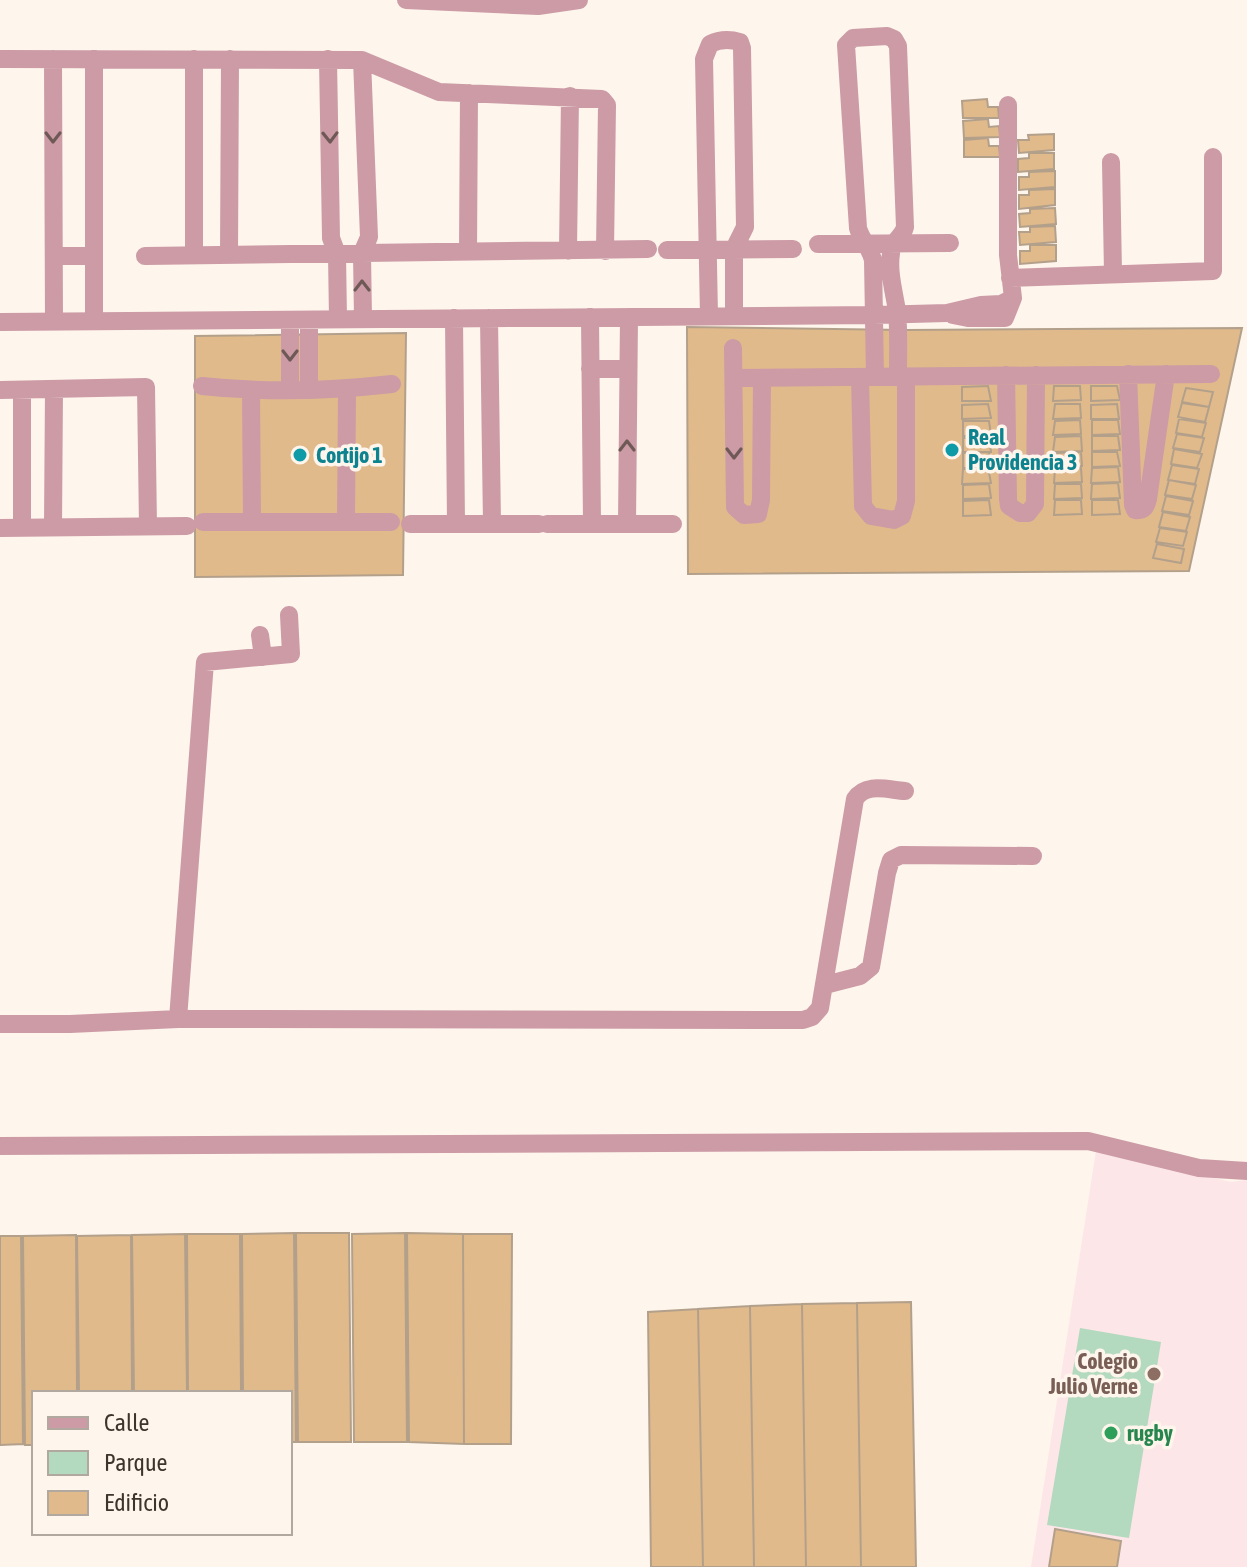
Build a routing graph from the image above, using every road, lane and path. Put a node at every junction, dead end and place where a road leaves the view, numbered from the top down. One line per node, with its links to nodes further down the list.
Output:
1 (406, 0): 2 (street)
2 (579, 0)
3 (1, 59): 4 (street)
4 (53, 59): 5 (street); 31 (street, one-way to 31)
5 (94, 59): 6 (street); 32 (street)
6 (194, 59): 7 (street); 29 (street)
7 (230, 59): 8 (street); 30 (street)
8 (328, 59): 9 (street); 28 (street, one-way to 28)
9 (362, 60): 10 (street); 27 (street)
10 (469, 93): 11 (street); 26 (street)
11 (570, 96): 24 (street); 25 (street)
12 (1008, 105): 35 (street)
13 (1213, 157): 34 (street)
14 (1111, 162): 34 (street)
15 (866, 243): 16 (street); 16 (street); 18 (street); 37 (street)
16 (893, 243): 17 (street); 36 (street)
17 (950, 243)
18 (818, 244)
19 (648, 249): 25 (street)
20 (708, 249): 21 (street); 21 (street); 23 (street); 38 (street)
21 (734, 249): 22 (street); 39 (street)
22 (793, 249)
23 (667, 250)
24 (568, 251): 25 (street); 26 (street)
25 (605, 251)
26 (468, 252): 27 (street)
27 (362, 253): 28 (street); 45 (street, one-way to 27)
28 (337, 254): 30 (street); 44 (street)
29 (194, 255): 30 (street); 33 (street)
30 (229, 255)
31 (54, 256): 32 (street); 50 (street)
32 (94, 256): 48 (street)
33 (145, 256)
34 (1113, 273): 35 (street)
35 (1010, 278): 36 (street)
36 (897, 314): 37 (street); 61 (street)
37 (874, 315): 39 (street); 62 (street)
38 (709, 316): 39 (street); 41 (street)
39 (734, 316)
40 (590, 317): 41 (street); 43 (street); 52 (street)
41 (629, 317): 53 (street)
42 (454, 318): 43 (street); 45 (street); 54 (street)
43 (489, 318): 55 (street)
44 (338, 319): 45 (street); 47 (street)
45 (363, 319)
46 (290, 320): 47 (street); 48 (street); 72 (street, one-way to 72)
47 (309, 320): 68 (street)
48 (94, 321): 50 (street)
49 (0, 322): 50 (street)
50 (54, 322)
51 (733, 348): 63 (street)
52 (590, 369): 53 (street); 78 (street)
53 (628, 369): 79 (street, one-way to 53)
54 (455, 370): 55 (street); 76 (street)
55 (489, 370): 77 (street)
56 (1128, 374): 57 (street); 57 (street); 60 (street)
57 (1166, 374): 58 (street)
58 (1211, 374)
59 (1006, 375): 60 (street); 60 (street); 61 (street)
60 (1036, 375)
61 (902, 376): 62 (street); 62 (street)
62 (867, 377): 64 (street)
63 (734, 378): 64 (street); 64 (street, one-way to 64)
64 (762, 378)
65 (392, 384): 69 (street)
66 (202, 386): 73 (street)
67 (54, 389): 71 (street); 81 (street); 83 (street)
68 (309, 389): 69 (street); 72 (street)
69 (347, 389): 75 (street)
70 (0, 390): 71 (street)
71 (22, 390): 82 (street)
72 (290, 390): 73 (street)
73 (251, 391): 74 (street)
74 (252, 521): 75 (street); 81 (street)
75 (346, 522): 76 (street)
76 (456, 524): 77 (street)
77 (492, 524): 78 (street)
78 (592, 524): 79 (street)
79 (627, 524): 80 (street)
80 (673, 524)
81 (148, 526): 83 (street)
82 (22, 527): 83 (street); 84 (street)
83 (53, 527)
84 (0, 528)
85 (289, 615): 87 (street)
86 (260, 635): 87 (street)
87 (263, 657): 91 (street)
88 (905, 791): 90 (street)
89 (1033, 856): 90 (street)
90 (825, 985): 91 (street)
91 (178, 1019): 92 (street)
92 (0, 1024)
93 (0, 1146): 94 (street)
94 (1247, 1171)

